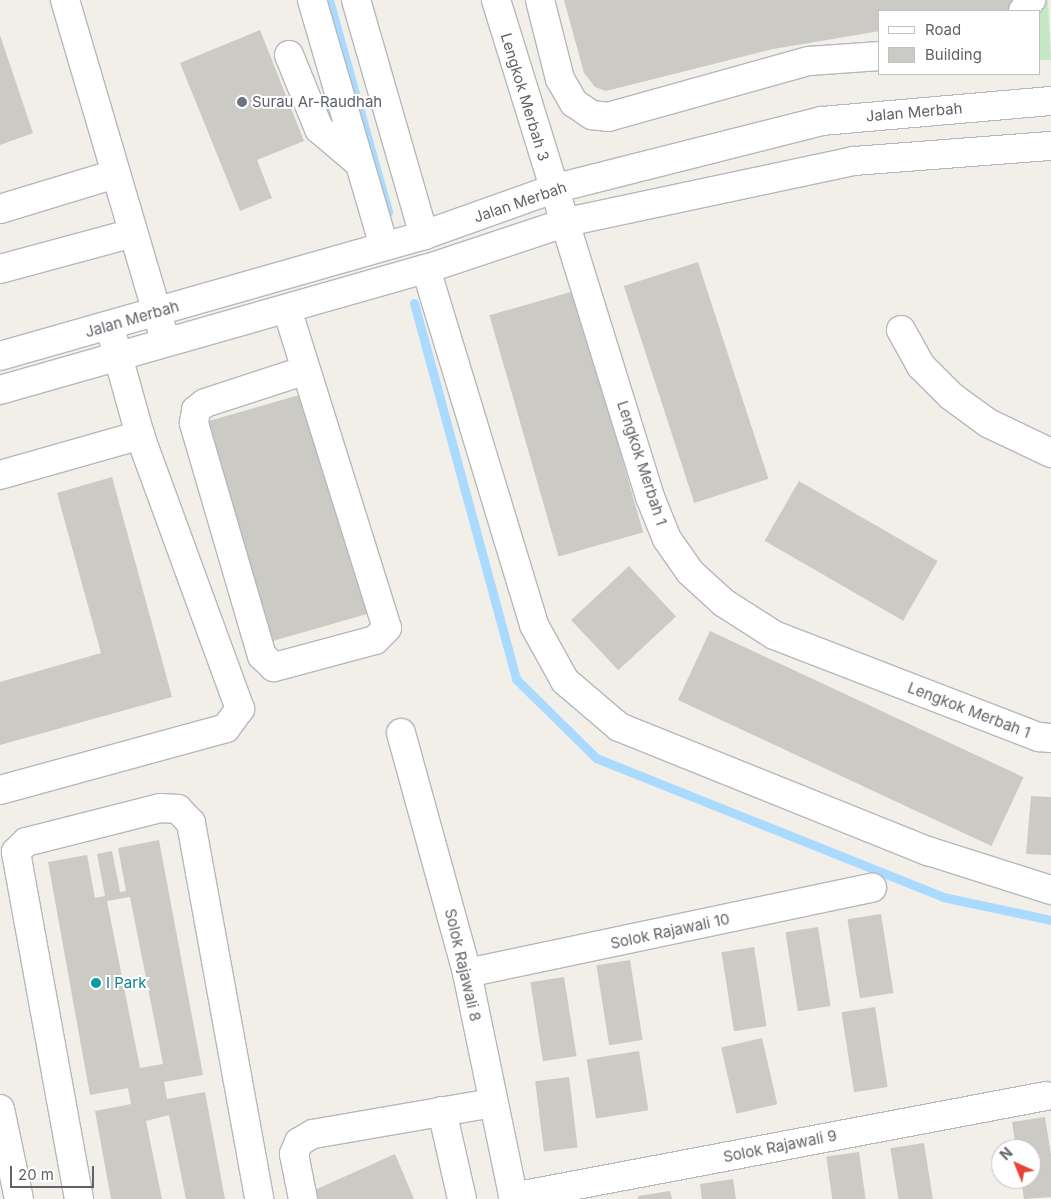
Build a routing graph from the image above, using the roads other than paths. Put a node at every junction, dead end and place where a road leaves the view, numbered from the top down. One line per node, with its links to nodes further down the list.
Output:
1 (65, 0): 11 (street)
2 (312, 0): 10 (street)
3 (356, 0): 16 (street)
4 (496, 0): 12 (street, Lengkok Merbah 3)
5 (540, 0): 7 (street)
6 (289, 55): 10 (street)
7 (878, 56)
8 (1051, 101): 12 (street, Jalan Merbah)
9 (1051, 146): 14 (street)
10 (359, 163): 17 (street)
11 (115, 174): 13 (street); 15 (street)
12 (553, 189): 14 (street, Lengkok Merbah 3); 16 (street, Jalan Merbah)
13 (0, 209)
14 (567, 222): 19 (street); 33 (street, Lengkok Merbah 1)
15 (133, 233): 18 (street); 21 (street)
16 (424, 235): 17 (street, Jalan Merbah)
17 (384, 246): 21 (street, Jalan Merbah)
18 (0, 269)
19 (426, 269): 20 (street); 36 (street)
20 (287, 309): 24 (street); 27 (street)
21 (157, 312): 22 (street, Jalan Merbah); 24 (street)
22 (109, 326): 25 (street, Jalan Merbah); 26 (street)
23 (901, 330): 30 (street)
24 (166, 343): 26 (street)
25 (0, 356)
26 (119, 356): 28 (street); 29 (street)
27 (306, 370): 27 (street)
28 (0, 390)
29 (140, 435): 31 (street); 34 (street)
30 (1051, 453)
31 (0, 475)
32 (401, 733): 37 (street, Solok Rajawali 8)
33 (1051, 738)
34 (0, 790)
35 (872, 888): 37 (street, Solok Rajawali 10)
36 (1051, 890)
37 (467, 973): 39 (street, Solok Rajawali 8)
38 (1046, 1096): 42 (street, Solok Rajawali 9)
39 (492, 1103): 41 (street); 42 (street, Solok Rajawali 8)
40 (0, 1109): 43 (street)
41 (442, 1111): 46 (street); 47 (street)
42 (514, 1198)
43 (19, 1199)
44 (79, 1199): 45 (street)
45 (259, 1199)
46 (303, 1199)
47 (462, 1199)

